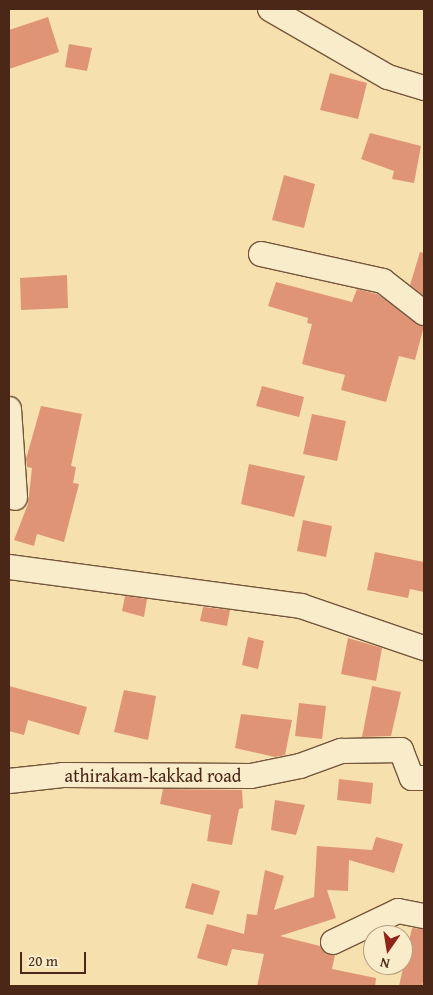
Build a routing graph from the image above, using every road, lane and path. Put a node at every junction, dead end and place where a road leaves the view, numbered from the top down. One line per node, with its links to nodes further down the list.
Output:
1 (270, 9): 2 (street)
2 (424, 88)
3 (261, 254): 4 (street)
4 (424, 313)
5 (9, 409): 6 (street)
6 (15, 498)
7 (13, 568): 8 (street)
8 (424, 648)
9 (424, 778): 10 (street, athirakam-kakkad road)
10 (9, 781)
11 (424, 916): 12 (street)
12 (333, 942)

